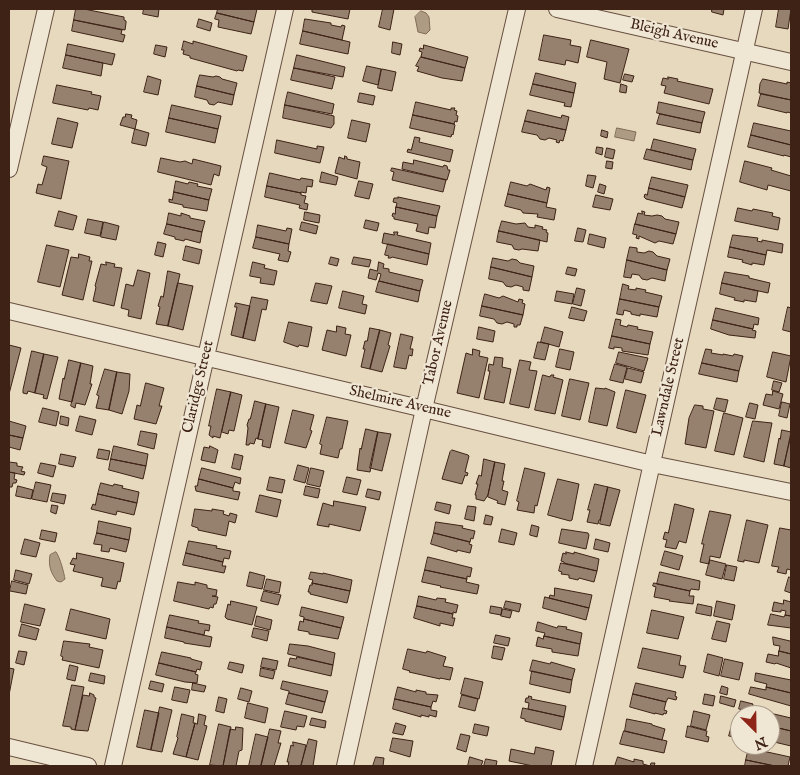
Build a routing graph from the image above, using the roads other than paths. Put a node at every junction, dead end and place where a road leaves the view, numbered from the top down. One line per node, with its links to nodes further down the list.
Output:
1 (46, 9): 8 (street)
2 (285, 9): 10 (street, Claridge Street)
3 (516, 9): 11 (street, Tabor Avenue)
4 (557, 9): 6 (street, Bleigh Avenue)
5 (754, 9): 6 (street, Lawndale Street)
6 (744, 51): 7 (street, Bleigh Avenue); 12 (street, Lawndale Street)
7 (791, 62)
8 (9, 170)
9 (9, 311): 10 (street, Shelmire Avenue)
10 (206, 358): 11 (street, Shelmire Avenue); 16 (street, Claridge Street)
11 (424, 408): 12 (street, Shelmire Avenue); 17 (street, Tabor Avenue)
12 (652, 464): 13 (street, Shelmire Avenue); 18 (street, Lawndale Street)
13 (791, 492)
14 (9, 747): 15 (street)
15 (88, 766)
16 (113, 766)
17 (345, 766)
18 (584, 766)

